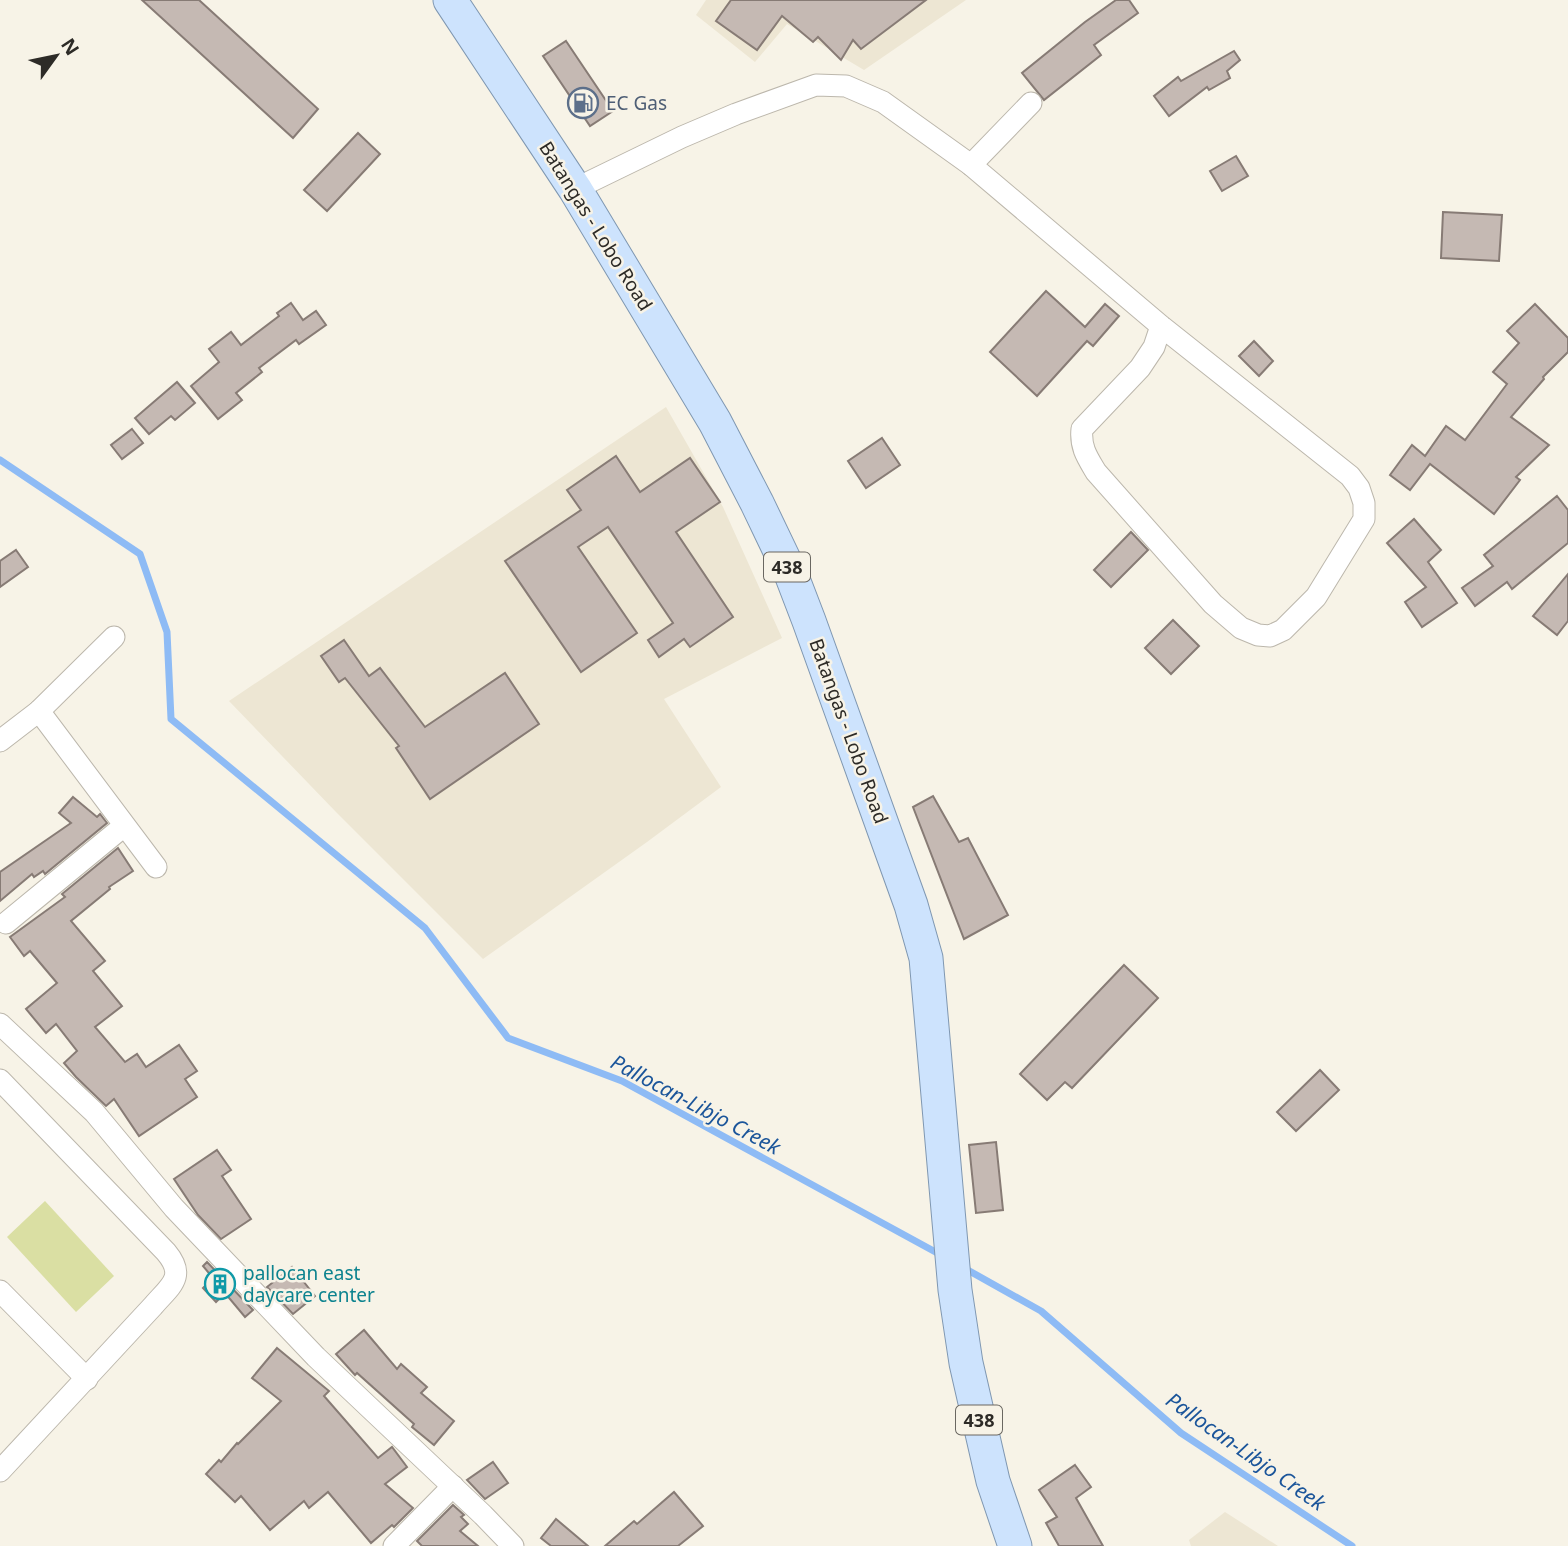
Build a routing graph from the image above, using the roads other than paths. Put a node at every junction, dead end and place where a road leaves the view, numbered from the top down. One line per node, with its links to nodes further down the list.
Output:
1 (450, 0): 4 (main road, Batangas - Lobo Road / 438)
2 (1031, 103): 3 (street)
3 (971, 166): 4 (street); 5 (street)
4 (575, 189): 20 (main road, Batangas - Lobo Road / 438)
5 (1161, 326): 5 (street)
6 (114, 638): 7 (street)
7 (38, 711): 8 (street); 9 (street)
8 (0, 741)
9 (124, 826): 10 (street); 11 (street)
10 (156, 867)
11 (6, 923)
12 (0, 1024): 17 (street)
13 (0, 1080): 15 (street)
14 (0, 1291): 15 (street)
15 (87, 1379): 16 (street)
16 (0, 1471)
17 (453, 1486): 18 (street); 19 (street)
18 (394, 1546)
19 (513, 1546)
20 (1015, 1546)

